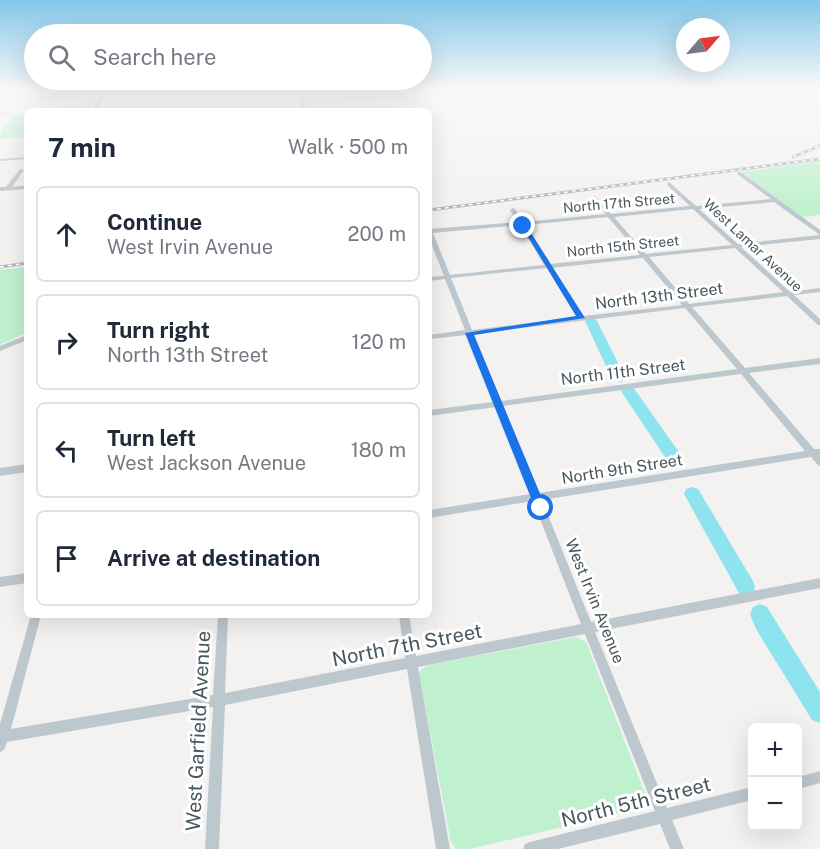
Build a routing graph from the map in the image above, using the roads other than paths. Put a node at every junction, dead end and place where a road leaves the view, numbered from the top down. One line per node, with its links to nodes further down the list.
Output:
1 (24, 158): 2 (street)
2 (0, 160)
3 (22, 170): 8 (street)
4 (739, 173): 10 (street)
5 (669, 184): 11 (street, West Lamar Avenue)
6 (24, 187): 8 (street)
7 (0, 189): 8 (street)
8 (7, 189)
9 (595, 198): 13 (street)
10 (776, 200): 11 (street, North 17th Street); 16 (street)
11 (694, 208): 13 (street, North 17th Street); 18 (street, West Lamar Avenue)
12 (513, 210): 14 (street)
13 (609, 216): 14 (street, North 17th Street); 19 (street)
14 (522, 224): 15 (street, North 17th Street); 20 (street)
15 (432, 231)
16 (820, 235): 18 (street, North 15th Street)
17 (432, 239): 21 (street, West Irvin Avenue)
18 (736, 245): 19 (street, North 15th Street); 24 (street, West Lamar Avenue)
19 (644, 256): 20 (street, North 15th Street); 25 (street)
20 (548, 266): 21 (street, North 15th Street); 26 (street)
21 (447, 277): 22 (street, North 15th Street); 28 (street, West Irvin Avenue)
22 (432, 279)
23 (820, 290): 24 (street, North 13th Street)
24 (788, 294): 25 (street, North 13th Street); 27 (street, West Lamar Avenue)
25 (688, 307): 26 (street, North 13th Street); 33 (street)
26 (581, 318): 28 (street, North 13th Street)
27 (820, 323)
28 (469, 333): 29 (street, North 13th Street); 34 (street, West Irvin Avenue)
29 (432, 337)
30 (24, 338): 31 (street)
31 (0, 349)
32 (820, 361): 33 (street, North 11th Street)
33 (743, 371): 34 (street, North 11th Street); 36 (street)
34 (498, 403): 35 (street, North 11th Street); 40 (street, West Irvin Avenue)
35 (432, 413)
36 (816, 453): 37 (street); 40 (street, North 9th Street)
37 (820, 462)
38 (24, 468): 39 (street)
39 (0, 472)
40 (536, 498): 41 (street, North 9th Street); 48 (street, West Irvin Avenue)
41 (432, 514)
42 (24, 578): 43 (street)
43 (0, 582)
44 (820, 583): 48 (street, North 7th Street)
45 (35, 618): 51 (street)
46 (223, 618): 50 (street, West Garfield Avenue)
47 (404, 618): 49 (street)
48 (590, 628): 49 (street, North 7th Street); 55 (street, West Irvin Avenue)
49 (410, 662): 50 (street, North 7th Street); 57 (street)
50 (219, 700): 51 (street, North 7th Street); 56 (street, West Garfield Avenue)
51 (1, 740)
52 (820, 777): 53 (street)
53 (802, 782)
54 (748, 795): 55 (street, North 5th Street)
55 (664, 815): 58 (street, North 5th Street); 59 (street, West Irvin Avenue)
56 (212, 849)
57 (443, 849)
58 (530, 849)
59 (677, 849)

